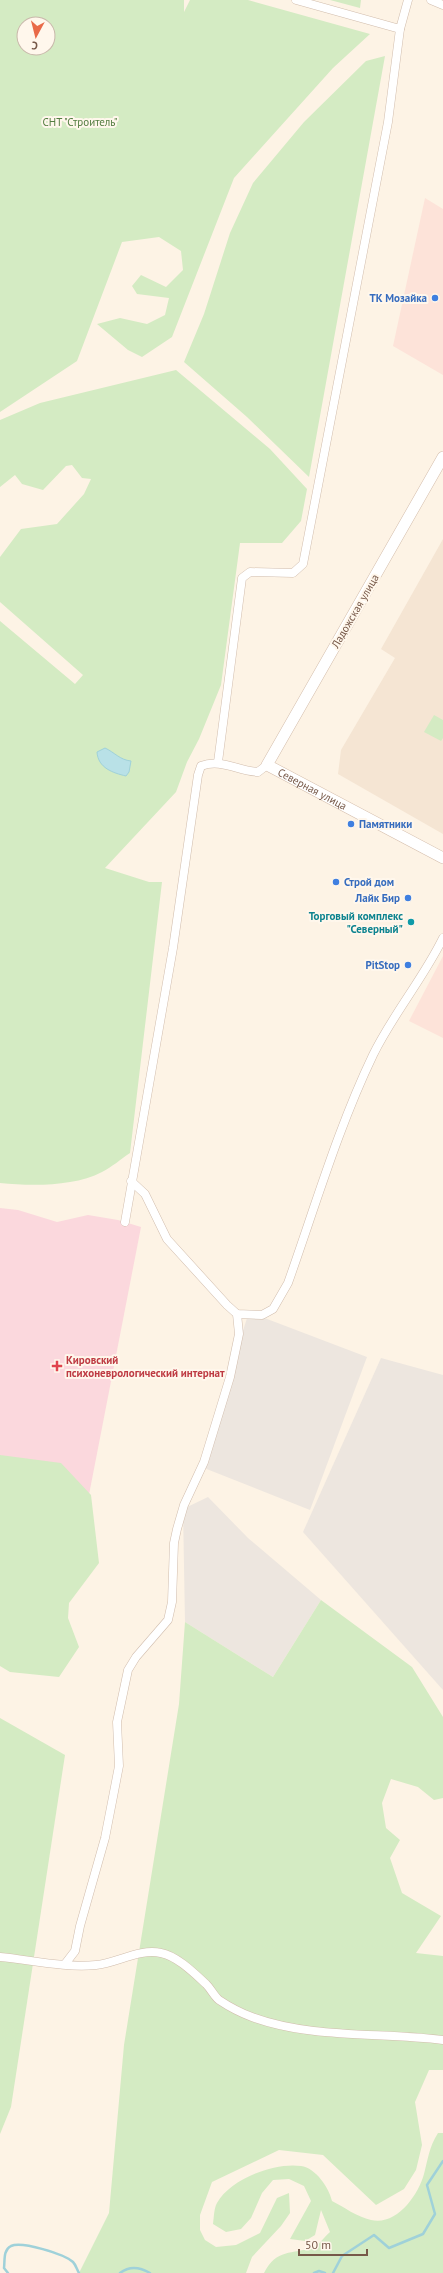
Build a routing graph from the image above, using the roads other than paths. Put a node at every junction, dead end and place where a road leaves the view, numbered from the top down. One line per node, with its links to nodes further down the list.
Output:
1 (296, 0): 5 (street)
2 (408, 0): 5 (street)
3 (431, 0): 4 (street)
4 (443, 5)
5 (400, 29): 8 (street)
6 (443, 457): 7 (street, Ладожская улица)
7 (440, 471): 9 (street, Ладожская улица)
8 (218, 762): 9 (street); 12 (street)
9 (267, 765): 10 (street, Северная улица)
10 (443, 858)
11 (443, 938): 14 (street)
12 (132, 1181): 13 (street); 14 (street)
13 (125, 1222)
14 (237, 1314): 16 (street)
15 (0, 1957): 16 (street)
16 (65, 1964): 17 (street)
17 (443, 2040)

